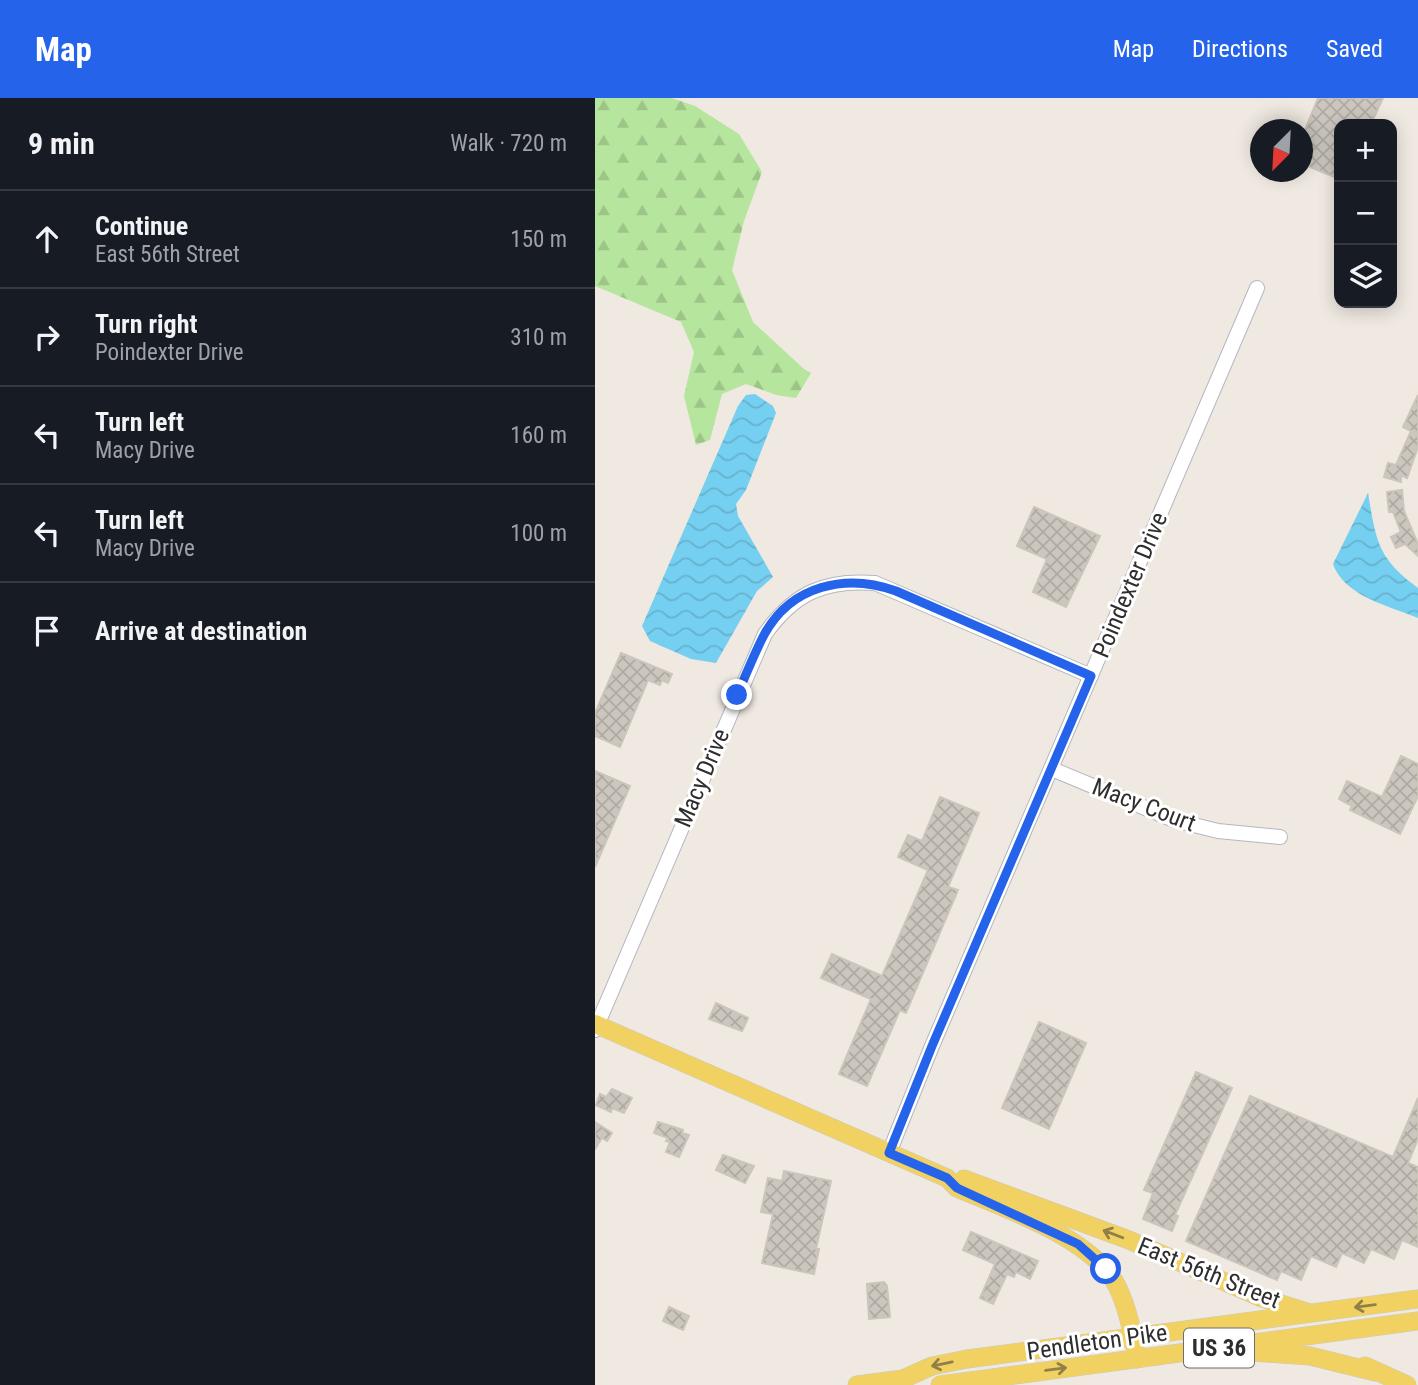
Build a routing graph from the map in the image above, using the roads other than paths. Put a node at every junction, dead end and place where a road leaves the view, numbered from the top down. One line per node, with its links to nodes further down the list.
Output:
1 (1257, 288): 2 (street, Poindexter Drive)
2 (1091, 676): 3 (street, Poindexter Drive); 5 (street, Macy Drive)
3 (1052, 769): 4 (street, Macy Court); 6 (street, Poindexter Drive)
4 (1280, 837)
5 (596, 1027): 6 (main road, East 56th Street)
6 (889, 1153): 7 (main road, East 56th Street)
7 (947, 1178): 9 (main road, East 56th Street, one-way to 7); 12 (main road, East 56th Street)
8 (1418, 1299): 9 (main road, Pendleton Pike / US 36, one-way to 9)
9 (1313, 1313): 12 (main road, Pendleton Pike / US 36)
10 (1418, 1321): 11 (main road, Pendleton Pike / US 36)
11 (1301, 1336): 13 (main road, Pendleton Pike / US 36); 15 (main road, East 56th Street)
12 (1133, 1337): 14 (main road, East 56th Street); 16 (main road, Pendleton Pike / US 36, one-way to 16)
13 (1203, 1350): 14 (main road, Pendleton Pike / US 36); 15 (main road)
14 (1137, 1359): 19 (main road, Pendleton Pike / US 36, one-way to 14)
15 (1375, 1372): 20 (main road, East 56th Street)
16 (904, 1382): 17 (main road, Pendleton Pike / US 36); 18 (main road, Pendleton Pike / US 36)
17 (857, 1385)
18 (929, 1385)
19 (940, 1385)
20 (1407, 1385)

